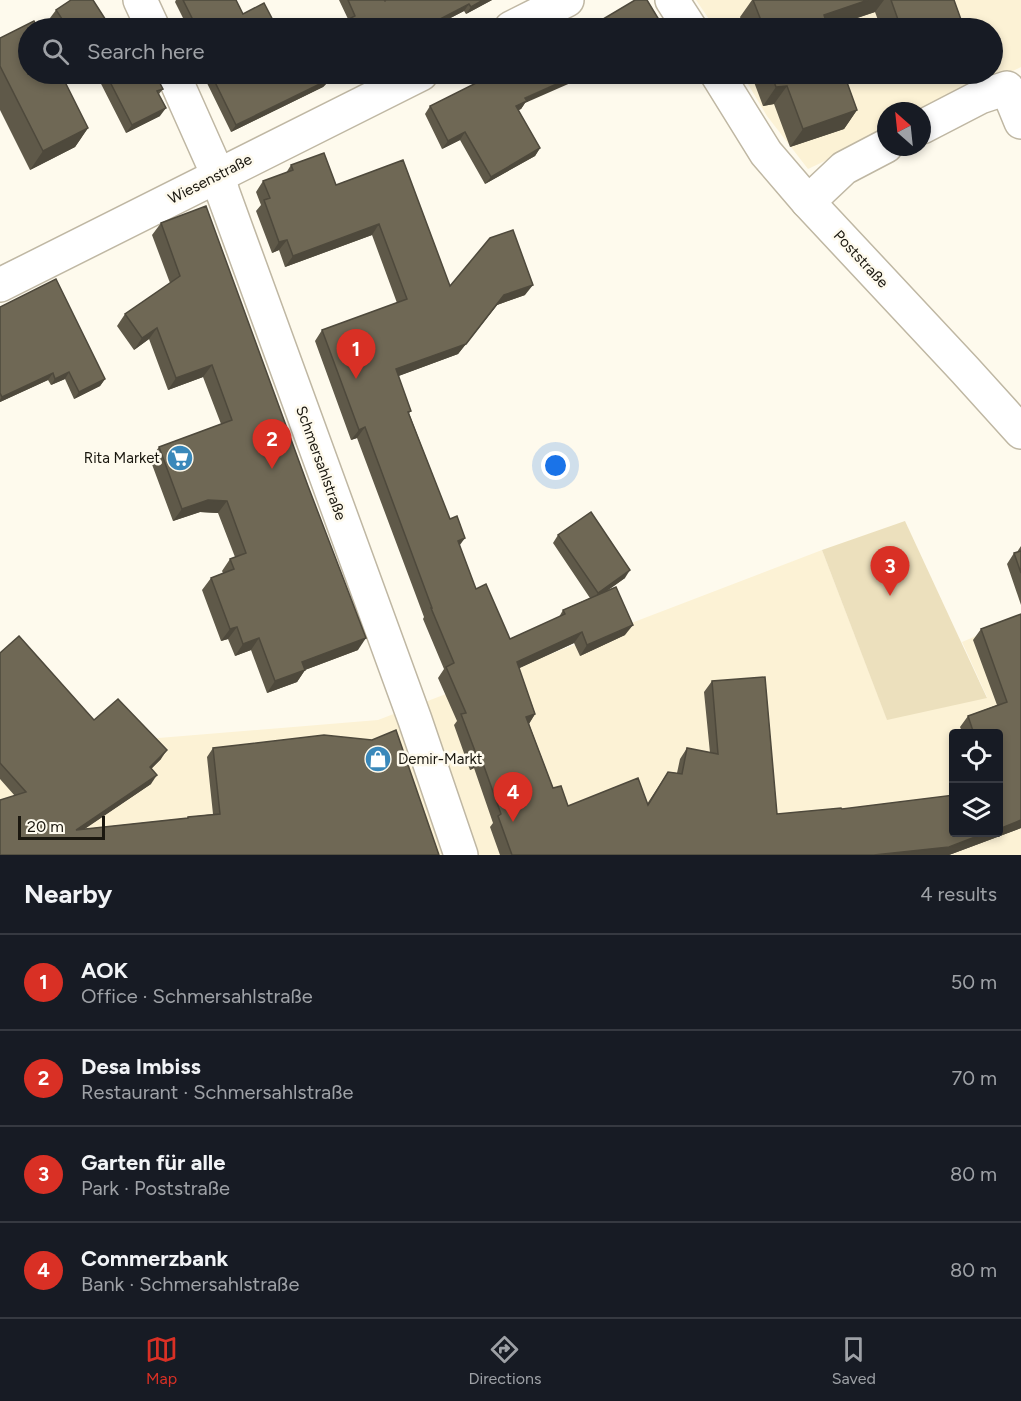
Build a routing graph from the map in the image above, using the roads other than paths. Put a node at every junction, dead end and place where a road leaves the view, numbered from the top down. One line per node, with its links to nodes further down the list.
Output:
1 (140, 0): 4 (street)
2 (567, 0): 5 (street)
3 (672, 0): 6 (street)
4 (148, 18)
5 (531, 18)
6 (684, 18)
7 (177, 84): 13 (street, Schmersahlstraße)
8 (401, 84): 13 (street, Wiesenstraße)
9 (723, 84): 14 (street, Poststraße)
10 (931, 122): 11 (street)
11 (1021, 122)
12 (877, 151): 14 (street)
13 (218, 175): 15 (street, Wiesenstraße); 17 (street, Schmersahlstraße)
14 (808, 202): 16 (street, Poststraße)
15 (0, 285)
16 (1021, 432)
17 (461, 855)

